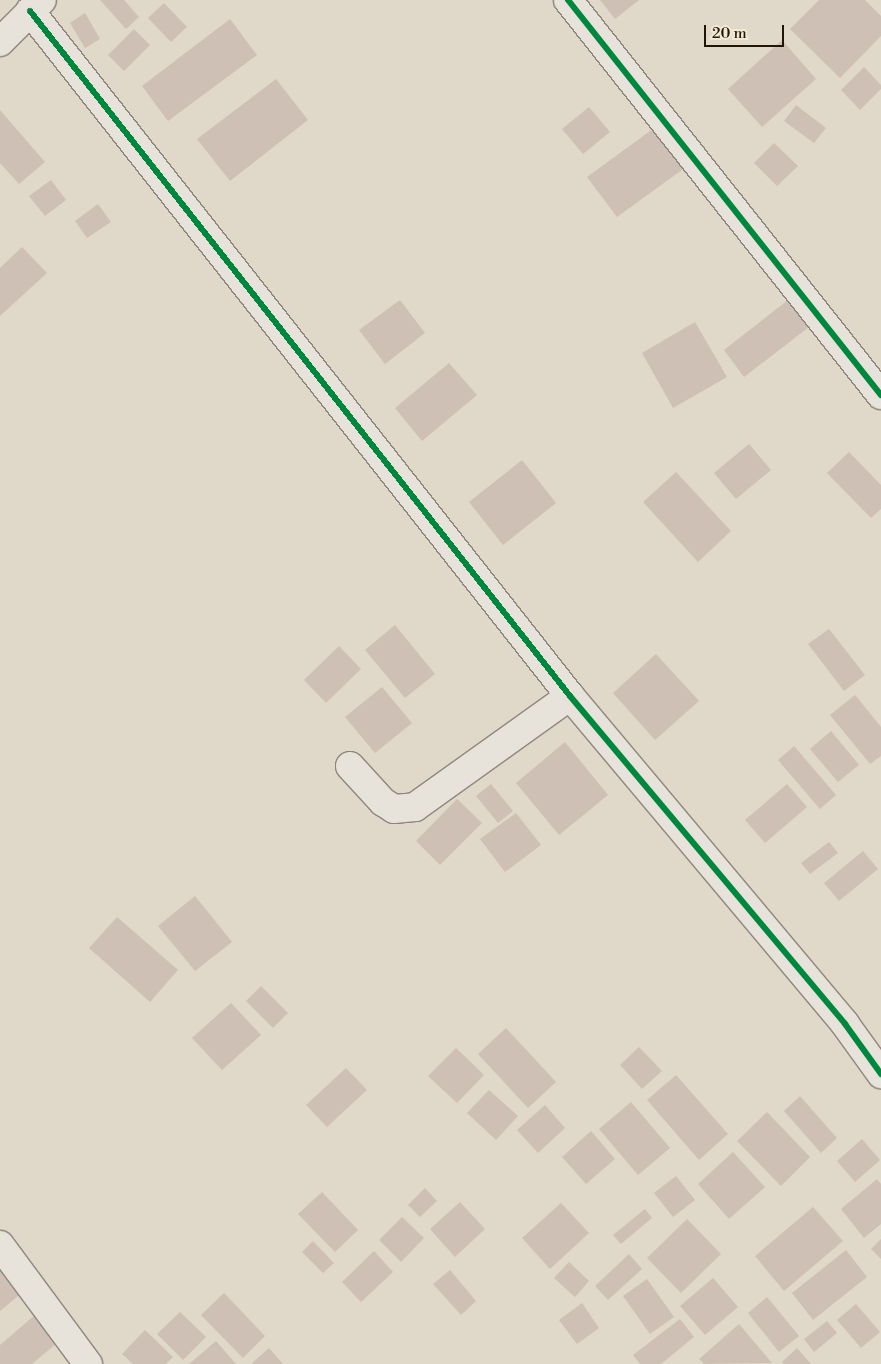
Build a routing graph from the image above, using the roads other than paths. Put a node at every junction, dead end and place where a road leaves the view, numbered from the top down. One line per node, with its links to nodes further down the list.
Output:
1 (568, 0): 4 (street)
2 (36, 6): 3 (street); 5 (street)
3 (0, 42)
4 (881, 395)
5 (570, 696): 6 (street); 7 (street)
6 (350, 766)
7 (881, 1074)
8 (0, 1245): 9 (street)
9 (88, 1364)

